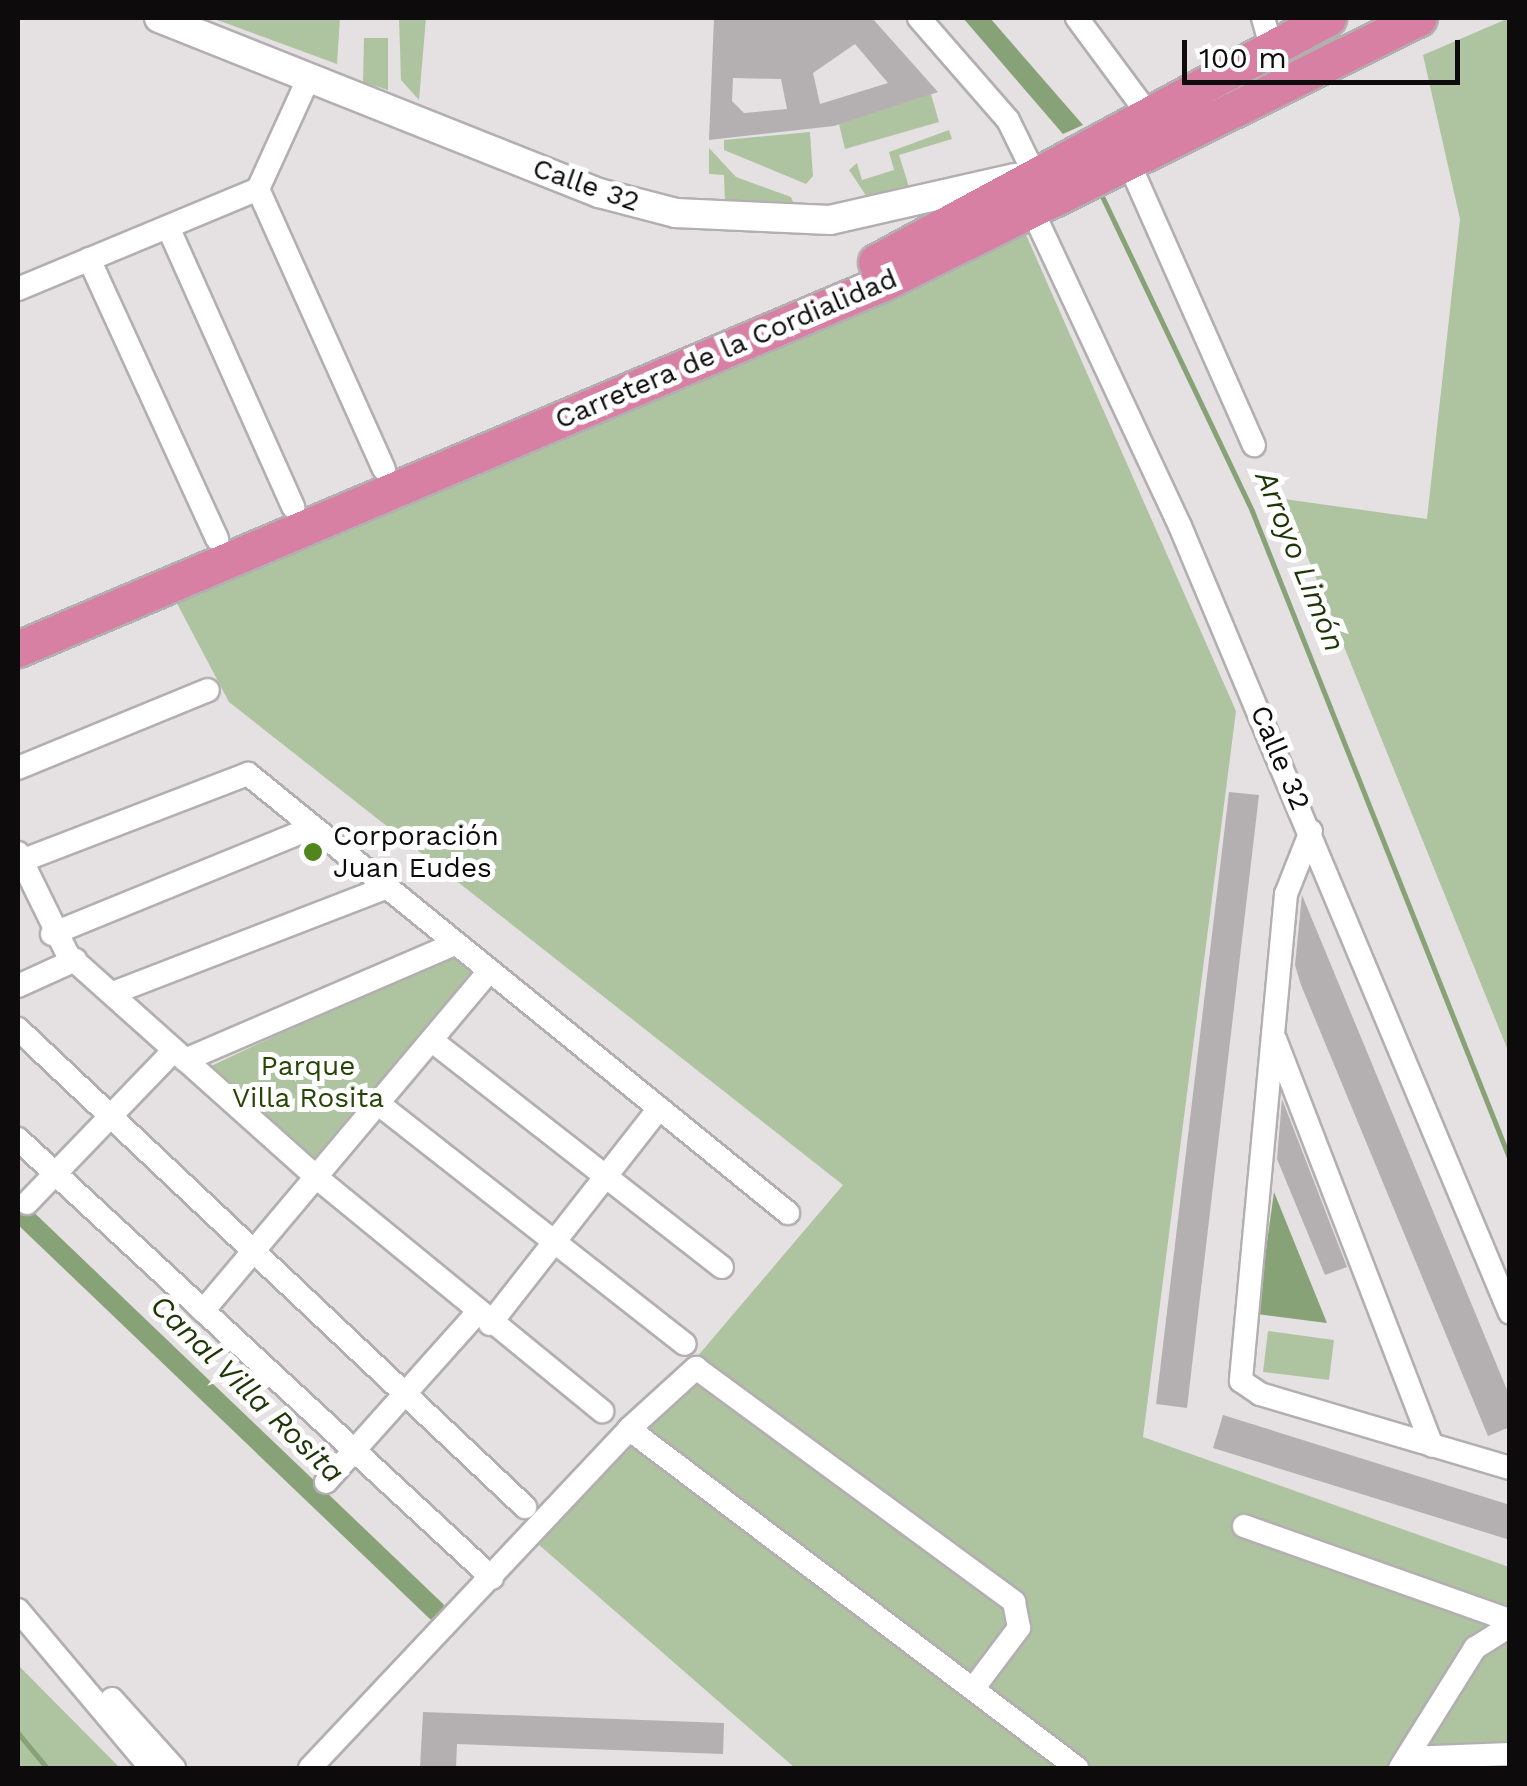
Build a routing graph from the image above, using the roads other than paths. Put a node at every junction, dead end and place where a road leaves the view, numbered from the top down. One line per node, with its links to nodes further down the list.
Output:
1 (158, 18): 7 (street, Calle 32)
2 (919, 18): 10 (street)
3 (1076, 18): 8 (street)
4 (1328, 18): 6 (highway, Carretera de la Cordialidad)
5 (1419, 18): 9 (highway, Carretera de la Cordialidad)
6 (1268, 33): 8 (highway, Carretera de la Cordialidad)
7 (309, 77): 11 (street); 13 (street, Calle 32)
8 (1148, 114): 9 (highway, Carretera de la Cordialidad)
9 (1121, 146): 10 (highway, Carretera de la Cordialidad); 18 (street)
10 (1051, 176): 12 (highway, Carretera de la Cordialidad); 13 (street, Calle 32); 16 (highway, Carretera de la Cordialidad)
11 (258, 189): 14 (street); 19 (street)
12 (1032, 210): 23 (highway, Carretera de la Cordialidad); 27 (street, Calle 32)
13 (855, 217): 16 (street)
14 (168, 226): 15 (street); 20 (street)
15 (90, 259): 17 (street); 21 (street)
16 (871, 265): 19 (highway, Carretera de la Cordialidad)
17 (18, 290)
18 (1254, 445)
19 (384, 470): 20 (highway, Carretera de la Cordialidad)
20 (293, 507): 21 (highway, Carretera de la Cordialidad)
21 (217, 539): 22 (highway, Carretera de la Cordialidad)
22 (18, 623)
23 (18, 649)
24 (208, 690): 25 (street)
25 (18, 768)
26 (312, 828): 28 (street); 29 (street); 31 (street)
27 (1311, 831): 38 (street); 54 (street, Calle 32)
28 (19, 857): 30 (street)
29 (382, 889): 32 (street); 36 (street)
30 (26, 896): 31 (street)
31 (52, 934): 33 (street)
32 (452, 945): 34 (street); 40 (street)
33 (75, 960): 35 (street); 36 (street)
34 (486, 975): 39 (street); 42 (street)
35 (18, 986)
36 (113, 993): 40 (street)
37 (18, 1029): 43 (street)
38 (1273, 1034): 60 (street); 60 (street)
39 (434, 1043): 41 (street); 46 (street)
40 (179, 1055): 43 (street); 47 (street)
41 (380, 1104): 47 (street); 50 (street)
42 (658, 1110): 46 (street); 49 (street)
43 (111, 1114): 45 (street); 51 (street)
44 (18, 1139): 45 (street)
45 (54, 1175): 48 (street); 53 (street)
46 (605, 1176): 50 (street); 52 (street)
47 (316, 1178): 51 (street); 55 (street)
48 (27, 1202)
49 (788, 1213)
50 (556, 1242): 55 (street); 56 (street)
51 (253, 1250): 53 (street); 57 (street)
52 (722, 1266)
53 (203, 1311): 61 (street)
54 (1510, 1314)
55 (483, 1318): 57 (street); 58 (street)
56 (685, 1344)
57 (404, 1394): 61 (street); 64 (street)
58 (602, 1411)
59 (628, 1429): 66 (street); 70 (street); 70 (street)
60 (1432, 1446): 62 (street)
61 (354, 1451): 63 (street); 66 (street)
62 (1510, 1468)
63 (326, 1482)
64 (525, 1506)
65 (1244, 1526): 68 (street)
66 (492, 1578): 75 (street)
67 (18, 1610): 69 (street)
68 (1510, 1623): 72 (street)
69 (49, 1648): 73 (street); 74 (street)
70 (973, 1689): 76 (street)
71 (1510, 1754): 72 (street)
72 (1404, 1763)
73 (152, 1768)
74 (174, 1768)
75 (310, 1768)
76 (1077, 1768)

